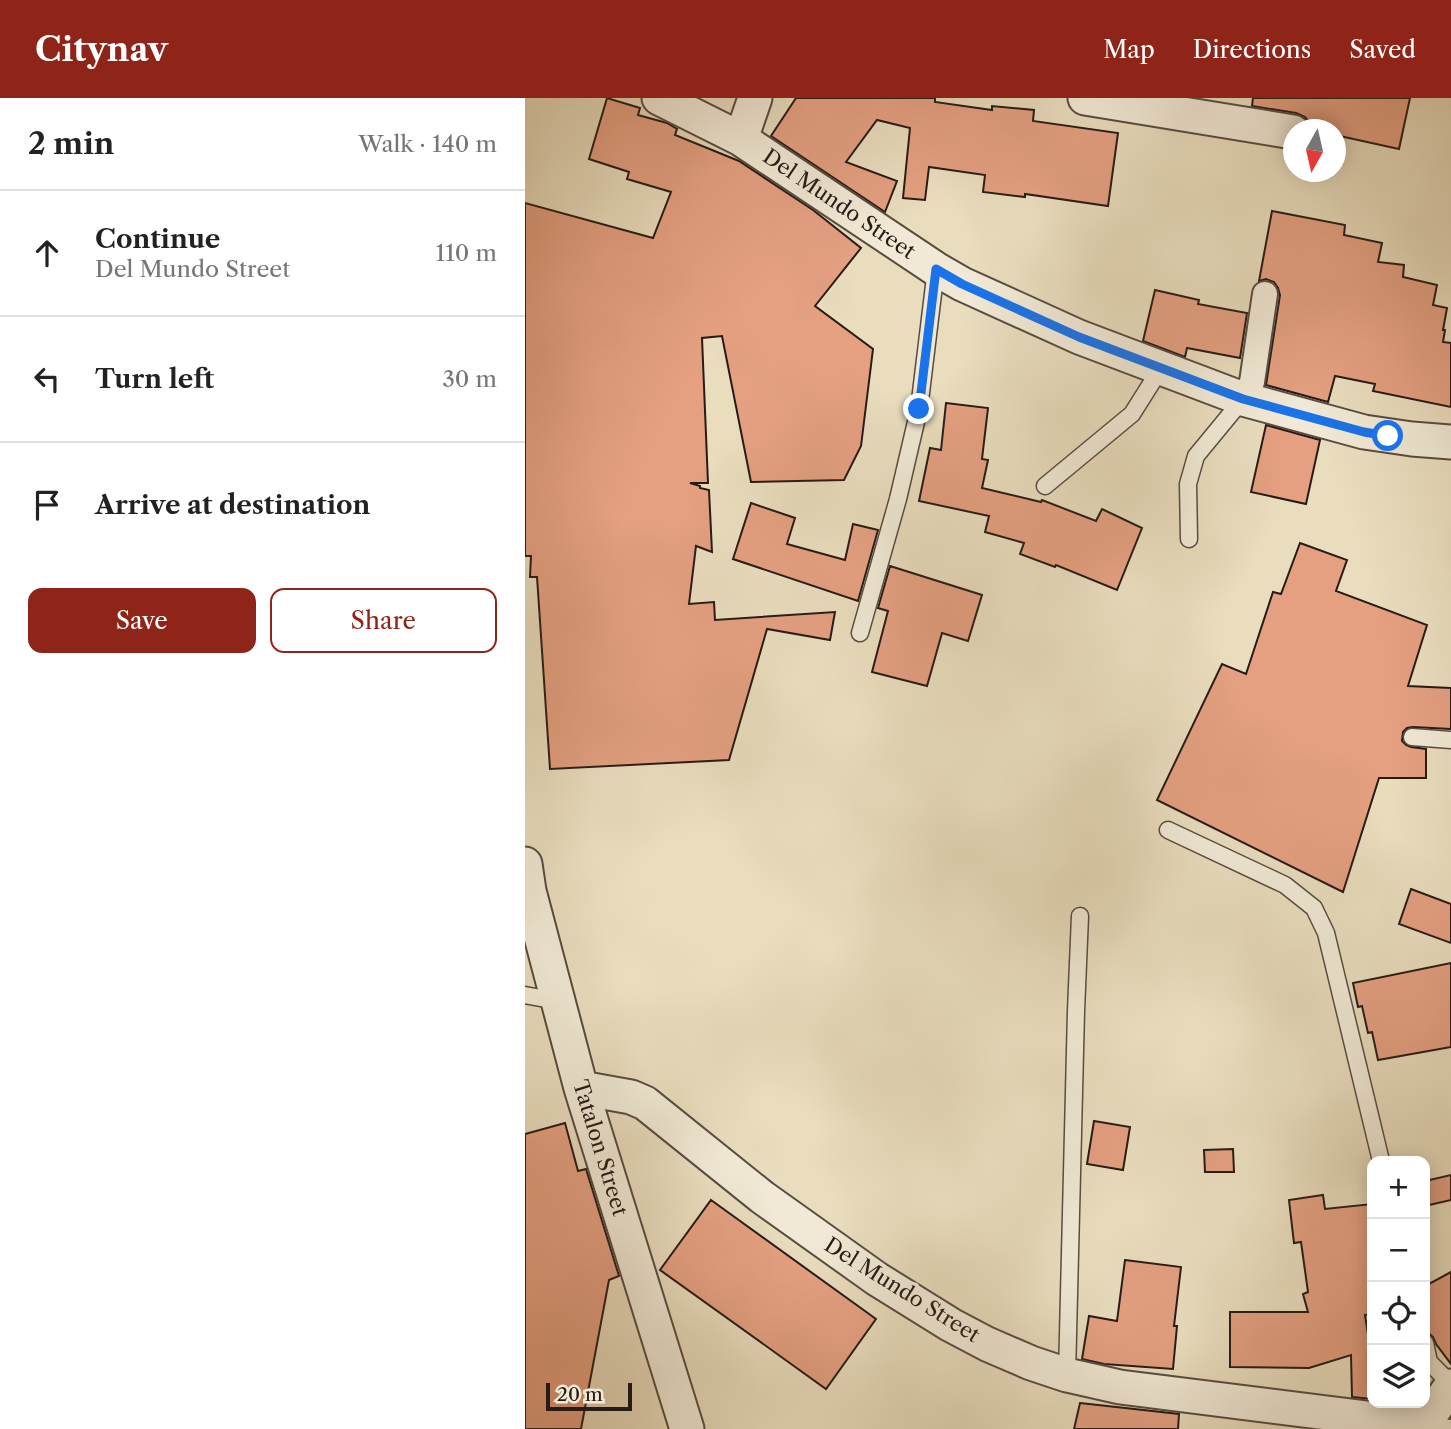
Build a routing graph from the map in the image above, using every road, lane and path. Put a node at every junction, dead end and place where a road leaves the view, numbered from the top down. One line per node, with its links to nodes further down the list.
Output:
1 (659, 98): 6 (street, Del Mundo Street)
2 (755, 98): 6 (street, Del Mundo Street)
3 (1086, 98): 4 (street)
4 (1134, 102): 5 (street)
5 (1283, 130)
6 (741, 139): 7 (street, Del Mundo Street)
7 (936, 269): 9 (street, Del Mundo Street); 14 (lane)
8 (1265, 294): 10 (street)
9 (1161, 368): 10 (street, Del Mundo Street); 12 (lane)
10 (1243, 399): 11 (street, Del Mundo Street); 13 (lane)
11 (1451, 442)
12 (1045, 486)
13 (1189, 540)
14 (860, 633)
15 (1412, 737): 16 (lane)
16 (1451, 740)
17 (1168, 830): 23 (lane)
18 (525, 864): 21 (street, Tatalon Street)
19 (1080, 916): 25 (lane)
20 (525, 995): 21 (lane)
21 (557, 1001): 22 (street, Tatalon Street)
22 (581, 1088): 25 (street, Del Mundo Street); 29 (street, Tatalon Street)
23 (1380, 1156)
24 (1425, 1345): 26 (lane)
25 (1067, 1375): 27 (street, Del Mundo Street)
26 (1451, 1385): 28 (street, Del Mundo Street)
27 (1317, 1421): 28 (street, Del Mundo Street)
28 (1437, 1426)
29 (687, 1429)

